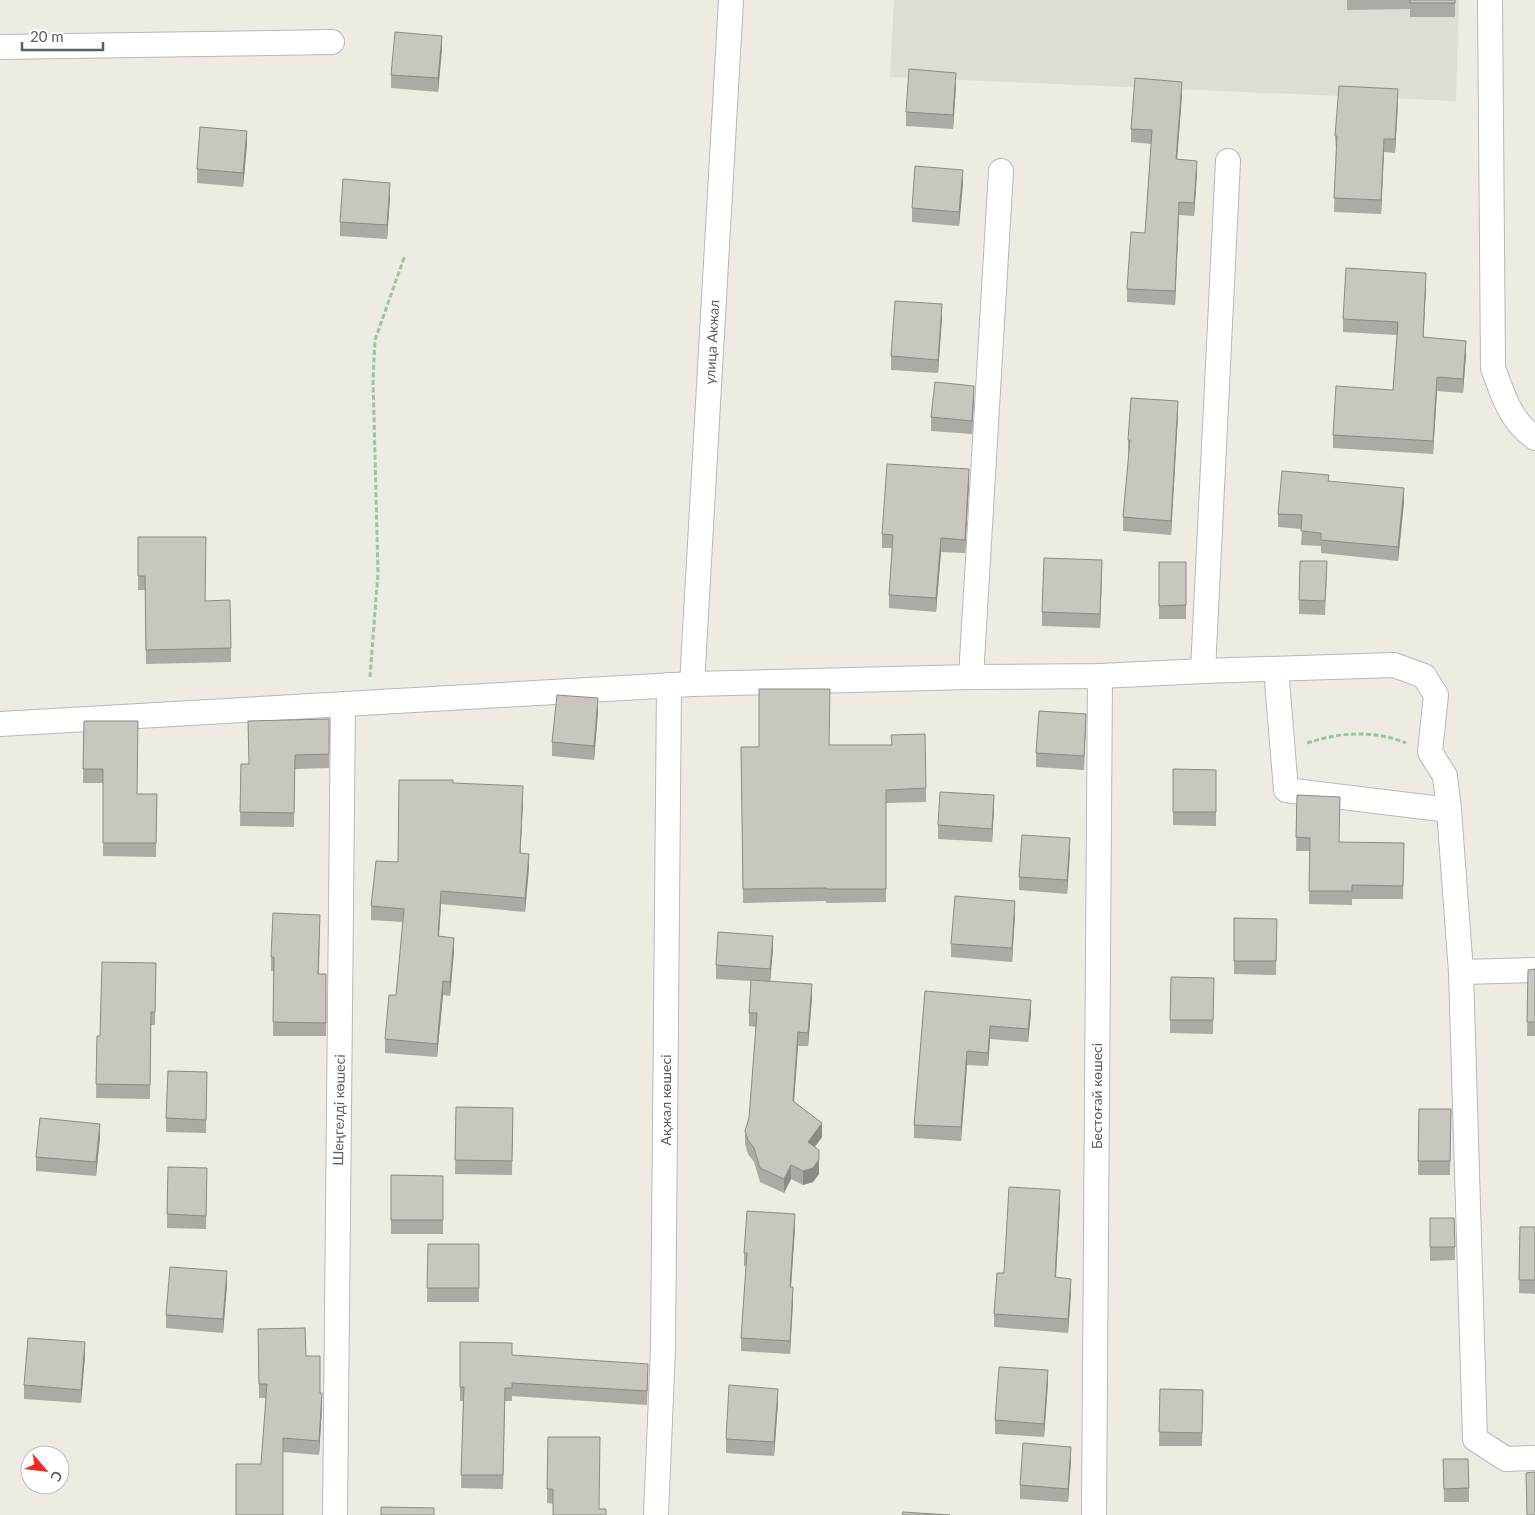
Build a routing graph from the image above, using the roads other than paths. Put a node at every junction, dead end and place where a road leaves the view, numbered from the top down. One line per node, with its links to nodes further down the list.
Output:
1 (731, 0): 12 (street, улица Акжал)
2 (1490, 0): 7 (street)
3 (332, 42): 4 (street)
4 (0, 47)
5 (1228, 161): 9 (street)
6 (1001, 170): 11 (street)
7 (1535, 438)
8 (1276, 669): 9 (street); 15 (street); 15 (street)
9 (1203, 671): 10 (street)
10 (1100, 676): 11 (street); 21 (street, Бестоғай көшесі)
11 (971, 677): 12 (street)
12 (680, 684): 13 (street); 20 (street, Ақжал көшесі)
13 (344, 704): 14 (street); 19 (street, Шеңгелді көшесі)
14 (0, 724)
15 (1449, 810): 17 (street)
16 (1535, 970): 17 (street)
17 (1461, 972): 18 (street)
18 (1535, 1458)
19 (335, 1515)
20 (656, 1515)
21 (1094, 1515)

